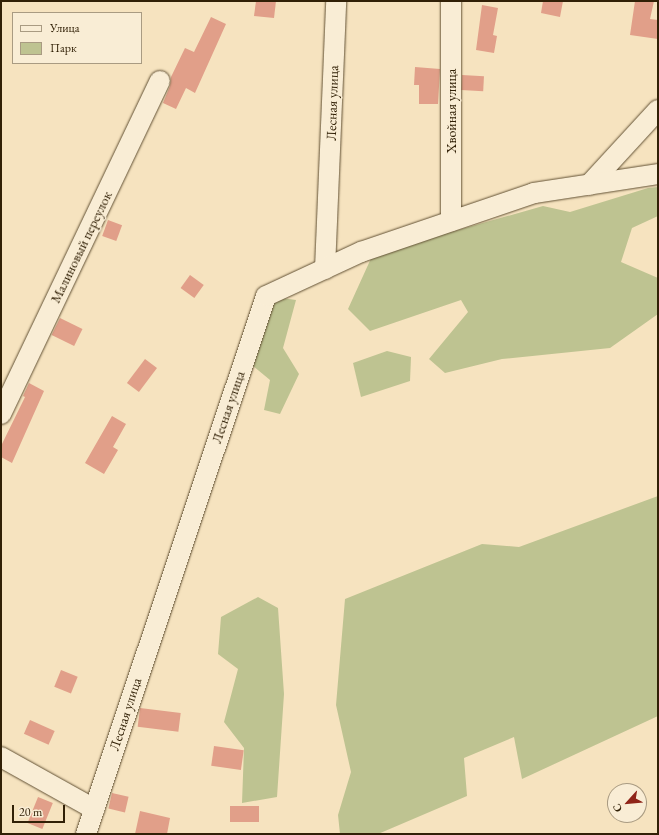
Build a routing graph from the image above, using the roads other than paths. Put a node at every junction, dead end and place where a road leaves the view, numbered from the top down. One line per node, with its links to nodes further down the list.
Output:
1 (336, 1): 8 (street, Лесная улица)
2 (452, 1): 7 (street, Хвойная улица)
3 (160, 81): 9 (street, Малиновый переулок)
4 (658, 110): 6 (street)
5 (658, 174): 6 (street)
6 (589, 185): 7 (street)
7 (451, 221): 8 (street)
8 (325, 269): 11 (street, Лесная улица)
9 (1, 414)
10 (1, 757): 11 (street)
11 (94, 809): 12 (street, Лесная улица)
12 (86, 834)

